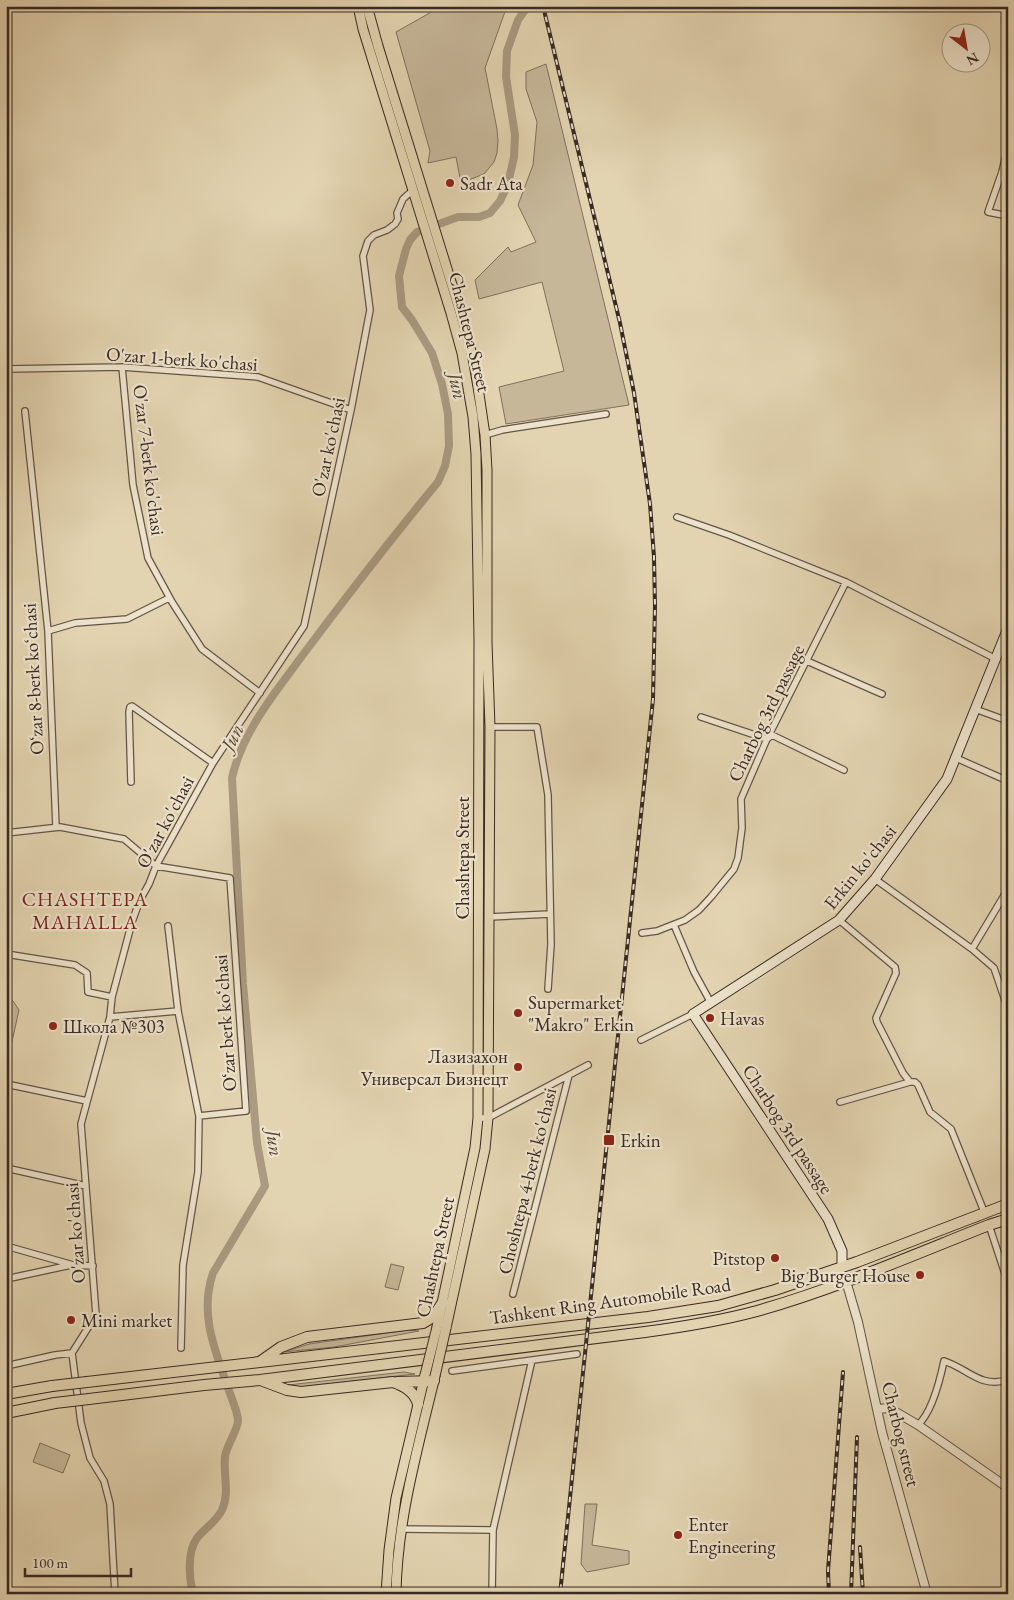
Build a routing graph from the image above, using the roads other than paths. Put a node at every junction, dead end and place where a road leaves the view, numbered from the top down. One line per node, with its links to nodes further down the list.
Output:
1 (358, 6): 4 (main road, Chashtepa Street)
2 (367, 6): 5 (main road, Chashtepa Street)
3 (1008, 146): 6 (street)
4 (413, 190): 5 (main road, Chashtepa Street); 10 (street, O'zar ko'chasi)
5 (422, 202): 7 (main road, Chashtepa Street)
6 (1008, 216)
7 (438, 254): 13 (main road, Chashtepa Street); 33 (main road, Chashtepa Street)
8 (122, 366): 9 (street, O'zar 1-berk ko'chasi); 10 (street, O'zar 1-berk ko'chasi); 16 (street, O'zar 7-berk ko'chasi)
9 (6, 369)
10 (351, 410): 21 (street, O'zar ko'chasi)
11 (25, 411): 18 (street, Oʻzar 8-berk koʻchasi)
12 (606, 414): 13 (street)
13 (485, 435): 26 (main road, Chashtepa Street)
14 (677, 517): 15 (street)
15 (846, 582): 19 (street); 20 (street, Chаrbog 3rd passage)
16 (169, 598): 18 (street); 21 (street, O'zar 7-berk ko'chasi)
17 (1008, 628): 19 (main road, Erkin ko'chasi)
18 (48, 631): 35 (street, Oʻzar 8-berk koʻchasi)
19 (994, 658): 23 (main road, Erkin ko'chasi)
20 (808, 661): 22 (street); 27 (street, Chаrbog 3rd passage)
21 (260, 693): 29 (street, O'zar ko'chasi)
22 (882, 694)
23 (975, 709): 25 (street); 28 (main road, Erkin ko'chasi)
24 (701, 717): 27 (street)
25 (1008, 721)
26 (490, 727): 34 (main road, Chashtepa Street); 40 (street)
27 (767, 739): 30 (street); 43 (street, Chаrbog 3rd passage)
28 (956, 758): 31 (street); 38 (main road, Erkin ko'chasi)
29 (213, 763): 32 (street); 37 (street, O'zar ko'chasi)
30 (844, 770)
31 (1008, 781)
32 (131, 782)
33 (479, 788): 34 (main road); 63 (main road, Chashtepa Street)
34 (490, 788): 41 (main road, Chashtepa Street)
35 (56, 827): 36 (street); 37 (street)
36 (6, 833)
37 (156, 866): 49 (street, O'zar ko'chasi); 62 (street, Oʻzar berk koʻchasi)
38 (875, 879): 42 (main road, Erkin ko'chasi); 46 (street)
39 (1008, 889): 46 (street)
40 (550, 914): 41 (street); 48 (street)
41 (489, 917): 64 (main road, Chashtepa Street)
42 (839, 920): 50 (main road, Erkin ko'chasi); 58 (street)
43 (674, 925): 45 (street, Chаrbog 3rd passage); 50 (street)
44 (168, 926): 52 (street)
45 (642, 933)
46 (972, 949): 51 (street)
47 (6, 954): 49 (street)
48 (548, 989)
49 (112, 997): 54 (street, O'zar ko'chasi)
50 (711, 1003): 53 (main road, Erkin ko'chasi)
51 (1008, 1009)
52 (178, 1011): 54 (street); 62 (street)
53 (693, 1014): 55 (street, Erkin ko'chasi); 74 (main road, Charbog 3rd passage)
54 (110, 1017): 60 (street, O'zar ko'chasi)
55 (641, 1040)
56 (588, 1065): 57 (street)
57 (569, 1075): 64 (street); 78 (street, Choshtepa 4-berk ko'chasi)
58 (910, 1082): 61 (street); 68 (street)
59 (6, 1084): 60 (street)
60 (87, 1101): 66 (street, O'zar ko'chasi)
61 (840, 1102)
62 (199, 1116): 81 (street)
63 (478, 1118): 64 (street); 79 (main road, Chashtepa Street)
64 (488, 1118): 80 (main road, Chashtepa Street)
65 (6, 1168): 66 (street)
66 (86, 1186): 73 (street, O'zar ko'chasi)
67 (1008, 1204): 68 (highway, Tashkent Ring Automobile Road)
68 (985, 1214): 74 (highway, Tashkent Ring Automobile Road)
69 (1008, 1219): 70 (highway, Tashkent Ring Automobile Road)
70 (988, 1225): 76 (highway, Tashkent Ring Automobile Road); 77 (street)
71 (6, 1246): 72 (street)
72 (73, 1265): 73 (street); 75 (street)
73 (93, 1266): 82 (street, O'zar ko'chasi)
74 (842, 1267): 76 (highway); 85 (highway, Tashkent Ring Automobile Road)
75 (6, 1279)
76 (846, 1280): 89 (highway, Tashkent Ring Automobile Road); 94 (street, Charbog street)
77 (1008, 1283)
78 (513, 1294)
79 (443, 1302): 80 (main road, Chashtepa Street); 85 (highway)
80 (442, 1328): 88 (main road, Chashtepa Street, bridge)
81 (181, 1348)
82 (72, 1353): 86 (street); 100 (street)
83 (578, 1354): 84 (street)
84 (532, 1360): 87 (street); 99 (street)
85 (258, 1363): 92 (highway, Tashkent Ring Automobile Road, bridge)
86 (6, 1366)
87 (452, 1371)
88 (430, 1378): 91 (highway); 93 (main road, Chashtepa Street); 98 (main road, Chashtepa Street)
89 (260, 1380): 91 (highway); 95 (highway, Tashkent Ring Automobile Road, bridge)
90 (1008, 1380): 96 (street)
91 (393, 1382): 93 (highway)
92 (6, 1394)
93 (418, 1404): 101 (main road, Chashtepa Street)
94 (877, 1409): 96 (street); 104 (street, Charbog street)
95 (6, 1413)
96 (918, 1425): 97 (street)
97 (1008, 1488)
98 (400, 1529): 99 (street); 102 (main road, Chashtepa Street)
99 (493, 1530): 103 (street)
100 (115, 1594)
101 (386, 1594)
102 (396, 1594)
103 (492, 1594)
104 (928, 1594)

